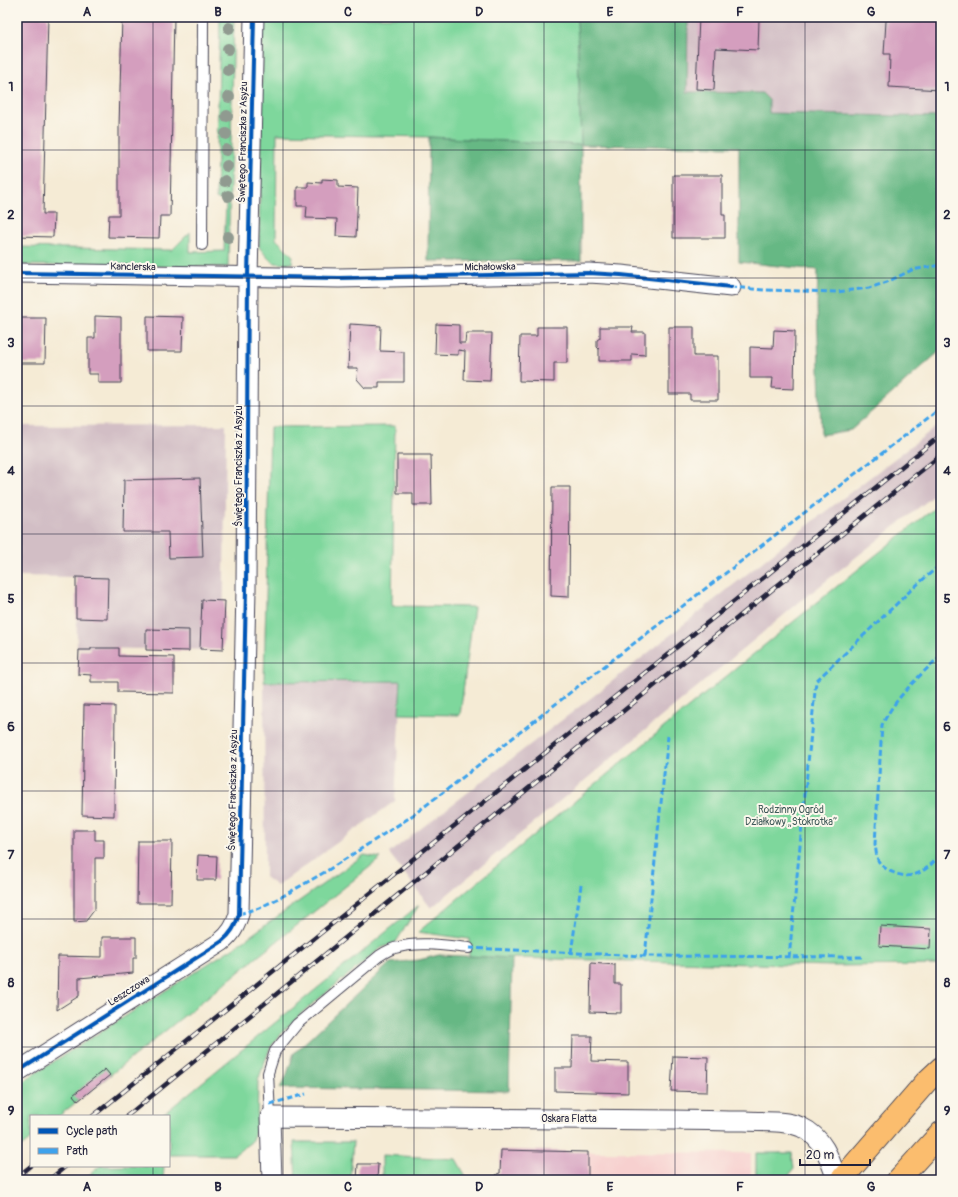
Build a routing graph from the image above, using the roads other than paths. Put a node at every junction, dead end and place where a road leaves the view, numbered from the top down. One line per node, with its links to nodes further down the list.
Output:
1 (203, 17): 3 (lane)
2 (254, 17): 5 (street, Świętego Franciszka z Asyżu)
3 (202, 245)
4 (17, 273): 5 (street, Kanclerska)
5 (248, 277): 6 (street, Michałowska); 7 (street, Świętego Franciszka z Asyżu)
6 (731, 287)
7 (239, 914): 10 (street, Leszczowa)
8 (469, 948): 11 (lane)
9 (941, 1068): 15 (main road)
10 (17, 1072)
11 (270, 1117): 13 (street); 14 (street, Oskara Flatta)
12 (941, 1133): 16 (main road)
13 (272, 1180)
14 (837, 1180)
15 (841, 1180)
16 (898, 1180)

